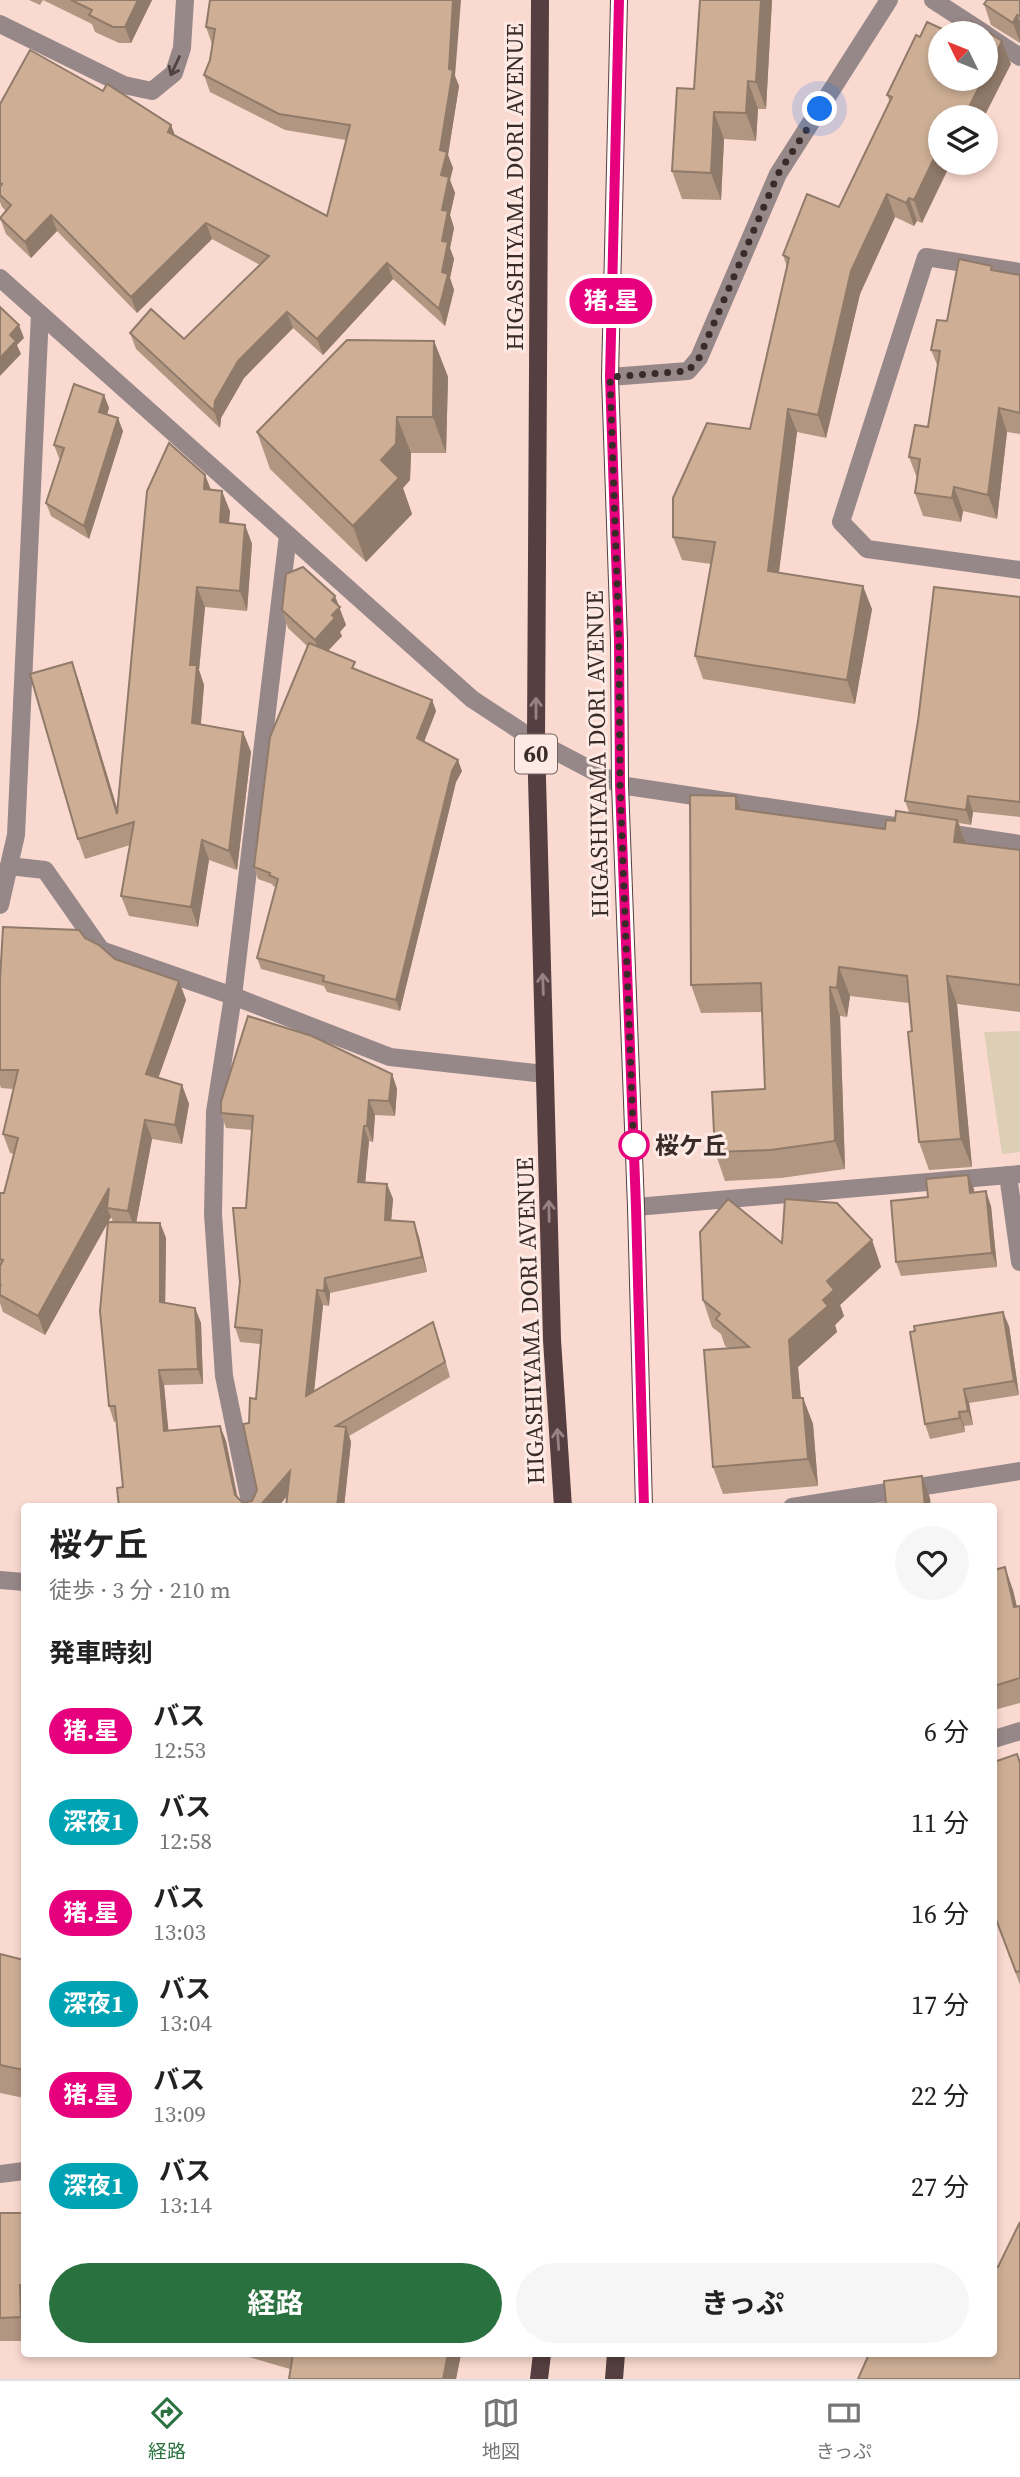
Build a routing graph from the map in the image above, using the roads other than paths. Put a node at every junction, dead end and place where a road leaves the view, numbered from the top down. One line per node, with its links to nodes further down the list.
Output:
1 (185, 0): 7 (street, one-way to 7)
2 (540, 0): 16 (main road, HIGASHIYAMA DORI AVENUE / 60, one-way to 2)
3 (619, 0): 13 (main road, HIGASHIYAMA DORI AVENUE)
4 (889, 0): 13 (street)
5 (933, 0): 6 (street)
6 (964, 21)
7 (0, 24)
8 (998, 43): 9 (street)
9 (1020, 57)
10 (1020, 272): 15 (street)
11 (0, 278): 12 (street)
12 (40, 314): 14 (street); 19 (street)
13 (610, 377): 17 (main road, HIGASHIYAMA DORI AVENUE)
14 (288, 535): 16 (street); 21 (street)
15 (1020, 570)
16 (536, 741): 17 (street); 22 (main road, HIGASHIYAMA DORI AVENUE / 60, one-way to 16)
17 (620, 785): 18 (street); 24 (main road, HIGASHIYAMA DORI AVENUE)
18 (1020, 844)
19 (9, 866): 20 (street); 21 (street)
20 (0, 905)
21 (233, 996): 22 (street); 27 (street)
22 (545, 1074): 28 (main road, HIGASHIYAMA DORI AVENUE / 60, one-way to 22)
23 (1014, 1174): 24 (street); 25 (street)
24 (636, 1207): 29 (main road, HIGASHIYAMA DORI AVENUE)
25 (1020, 1262)
26 (1020, 1471): 30 (street)
27 (250, 1503)
28 (563, 1503)
29 (643, 1503)
30 (817, 1503)
31 (0, 1580): 32 (street)
32 (21, 1582)
33 (1020, 1731): 34 (street)
34 (997, 1738)
35 (21, 2171): 36 (street)
36 (0, 2174)
37 (542, 2357): 39 (main road)
38 (616, 2357): 40 (main road)
39 (539, 2379)
40 (614, 2379)

